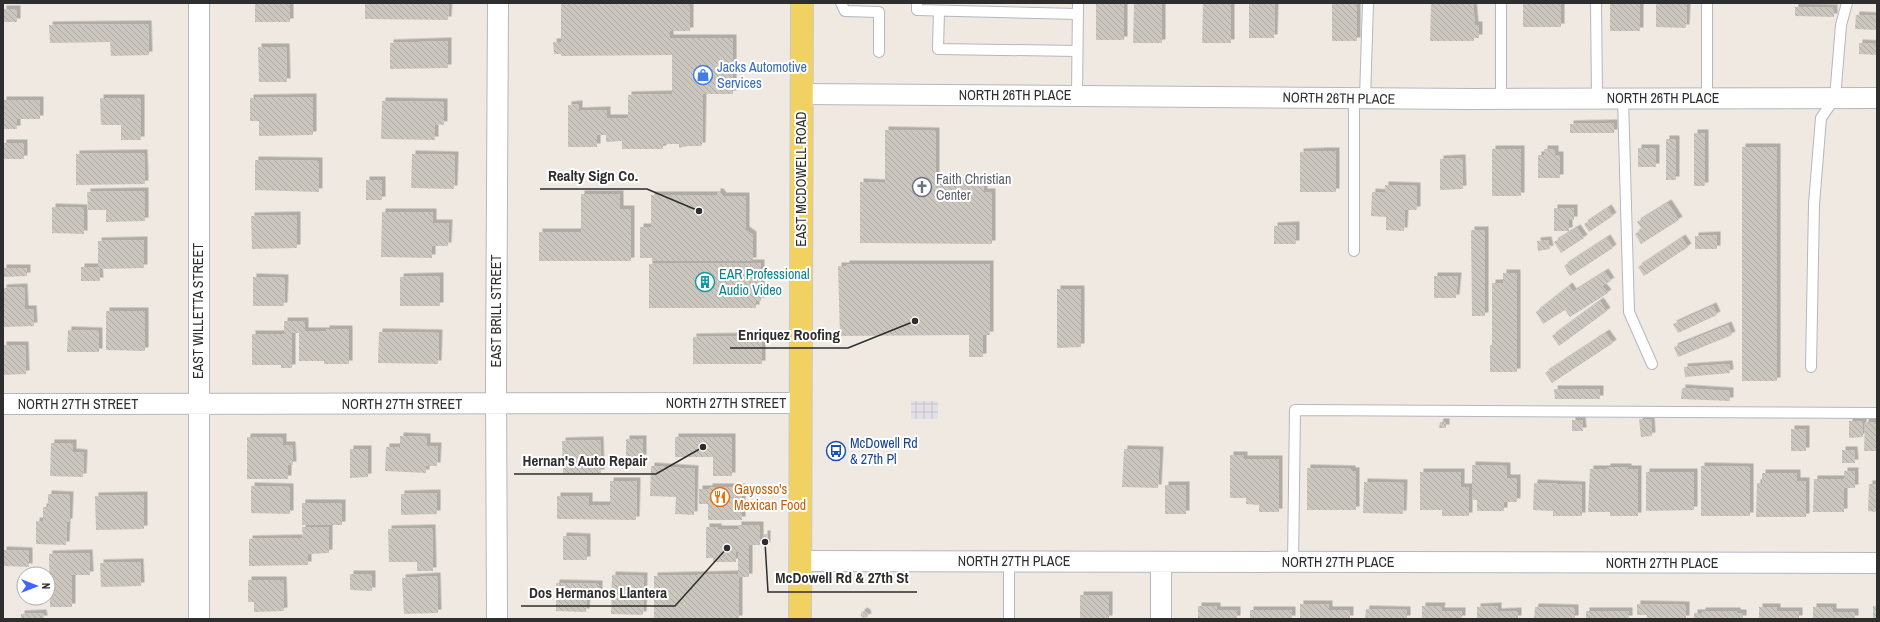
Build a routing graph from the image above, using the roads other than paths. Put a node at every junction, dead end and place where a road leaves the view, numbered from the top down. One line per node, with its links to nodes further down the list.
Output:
1 (199, 3): 30 (street, EAST WILLETTA STREET)
2 (498, 3): 31 (street, EAST BRILL STREET)
3 (802, 3): 16 (main road, EAST MCDOWELL ROAD)
4 (841, 3): 15 (lane)
5 (916, 3): 12 (lane)
6 (1078, 3): 13 (lane)
7 (1368, 3): 18 (lane)
8 (1501, 3): 19 (lane)
9 (1596, 3): 20 (lane)
10 (1707, 3): 22 (lane)
11 (1847, 3): 23 (lane)
12 (939, 12): 13 (lane); 14 (lane)
13 (1078, 14): 14 (lane)
14 (1077, 51): 17 (lane)
15 (879, 52)
16 (801, 94): 17 (street, NORTH 26TH PLACE); 28 (main road, EAST MCDOWELL ROAD)
17 (1077, 95): 18 (street, NORTH 26TH PLACE)
18 (1360, 98): 19 (street, NORTH 26TH PLACE); 25 (lane)
19 (1501, 98): 20 (street, NORTH 26TH PLACE)
20 (1596, 98): 21 (street, NORTH 26TH PLACE)
21 (1623, 98): 22 (street, NORTH 26TH PLACE); 26 (lane)
22 (1707, 98): 23 (street, NORTH 26TH PLACE)
23 (1835, 98): 24 (street, NORTH 26TH PLACE); 27 (lane)
24 (1877, 98)
25 (1354, 251)
26 (1652, 364)
27 (1811, 368)
28 (800, 403): 31 (street, NORTH 27TH STREET); 33 (main road, EAST MCDOWELL ROAD)
29 (3, 404): 30 (street, NORTH 27TH STREET)
30 (198, 404): 31 (street, NORTH 27TH STREET); 38 (street, EAST WILLETTA STREET)
31 (496, 405): 39 (street, EAST BRILL STREET)
32 (1877, 413): 36 (lane)
33 (800, 561): 34 (street, NORTH 27TH PLACE); 40 (main road, EAST MCDOWELL ROAD)
34 (1009, 561): 35 (street, NORTH 27TH PLACE); 41 (lane)
35 (1160, 562): 36 (street, NORTH 27TH PLACE); 42 (street)
36 (1293, 562): 37 (street, NORTH 27TH PLACE)
37 (1877, 563)
38 (199, 619)
39 (497, 619)
40 (800, 619)
41 (1009, 619)
42 (1161, 619)

